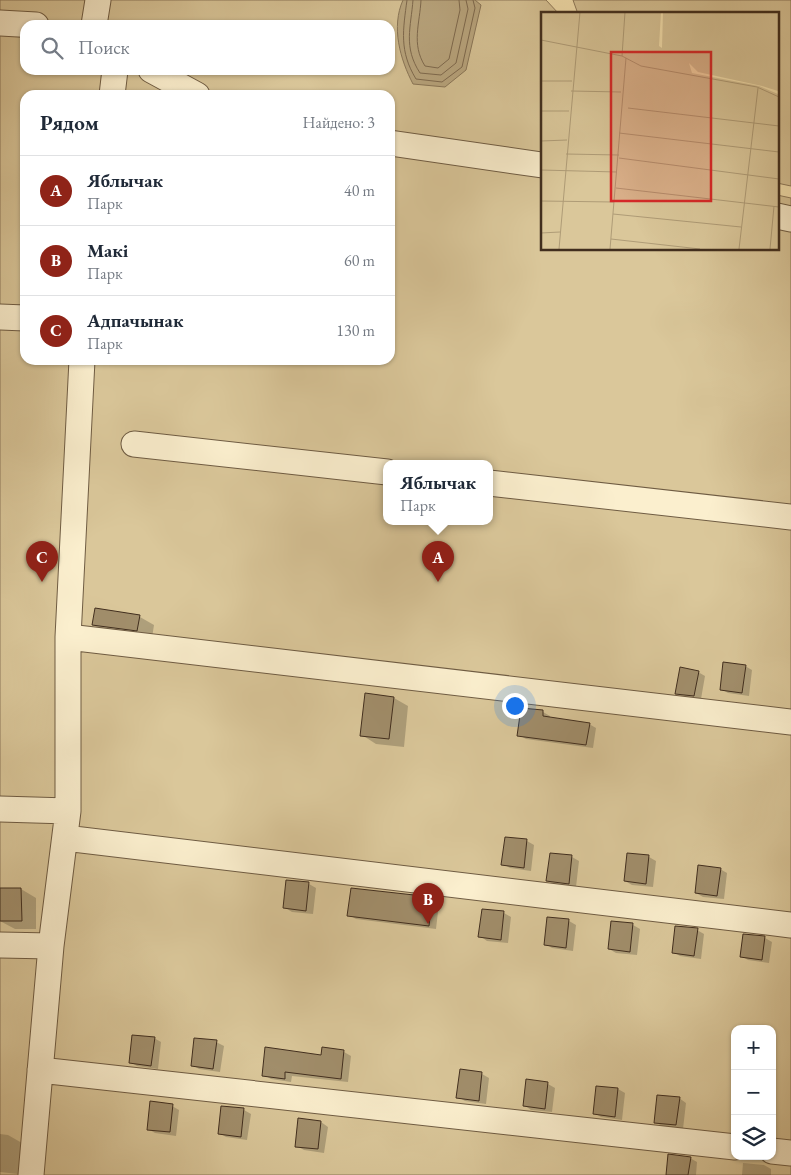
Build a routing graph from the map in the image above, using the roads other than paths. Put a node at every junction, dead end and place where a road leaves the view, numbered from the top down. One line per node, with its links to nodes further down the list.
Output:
1 (98, 0): 2 (lane)
2 (95, 20)
3 (0, 23): 4 (lane)
4 (20, 24)
5 (114, 75): 7 (lane)
6 (160, 75): 8 (lane)
7 (113, 90)
8 (188, 90)
9 (395, 143): 10 (lane)
10 (541, 166)
11 (778, 216): 12 (lane)
12 (791, 219)
13 (0, 317): 14 (lane)
14 (20, 318)
15 (82, 365): 20 (lane)
16 (134, 444): 17 (lane)
17 (383, 472)
18 (493, 483): 19 (lane)
19 (791, 517)
20 (68, 637): 21 (lane); 23 (lane)
21 (791, 722)
22 (0, 808): 23 (lane)
23 (68, 811): 24 (lane)
24 (65, 838): 25 (lane); 27 (lane)
25 (791, 925)
26 (0, 945): 27 (lane)
27 (51, 946): 28 (lane)
28 (40, 1070): 29 (lane); 32 (lane)
29 (731, 1147)
30 (776, 1151): 31 (lane)
31 (791, 1153)
32 (32, 1175)

